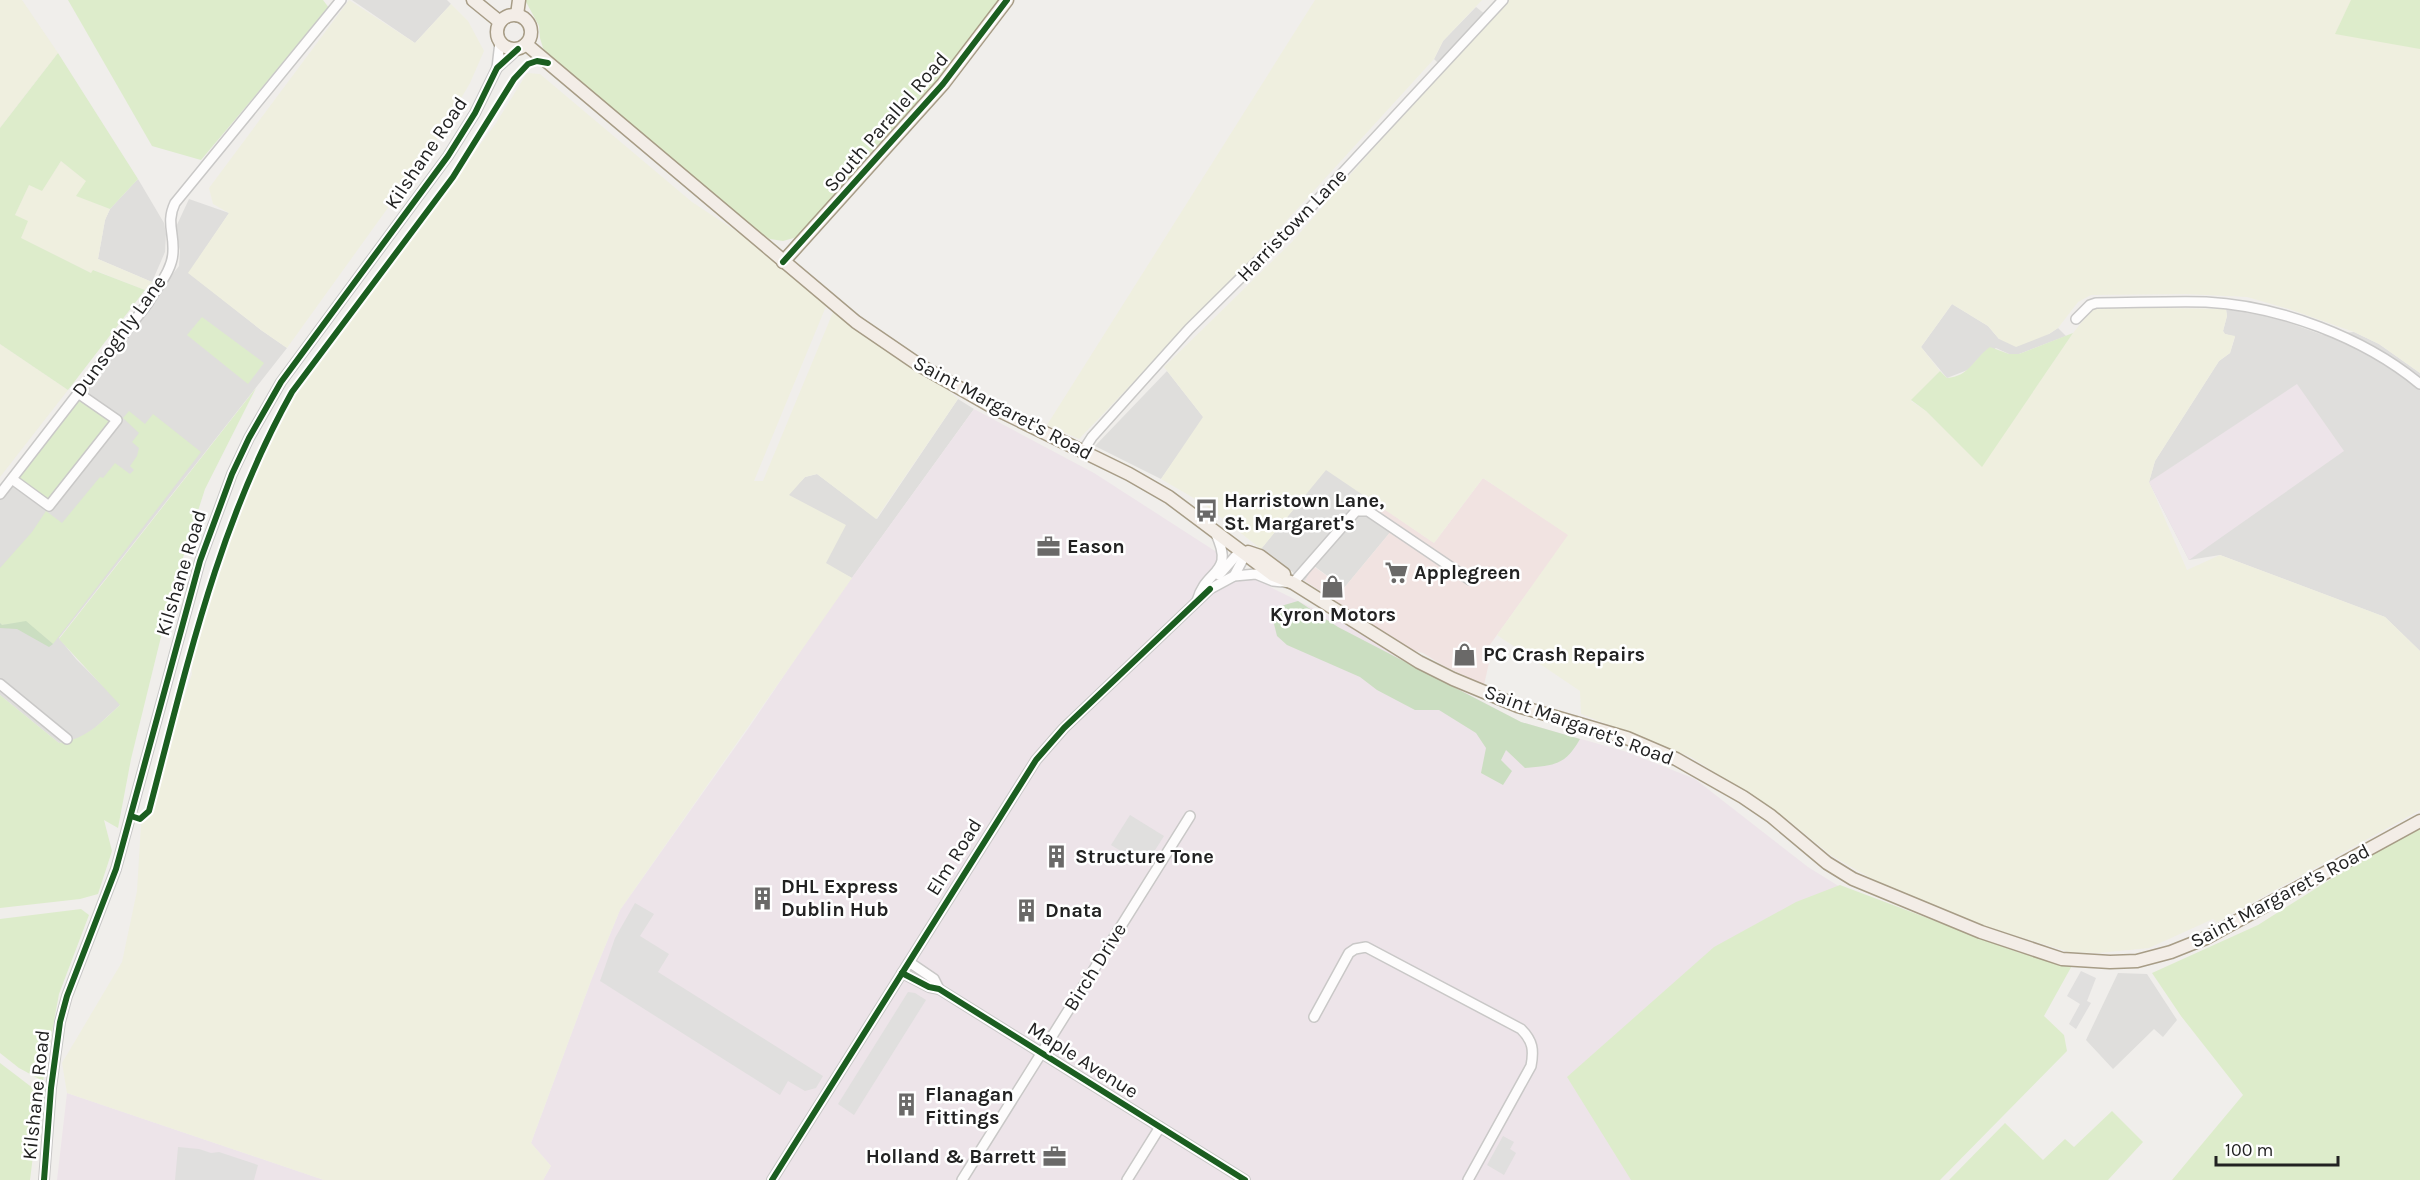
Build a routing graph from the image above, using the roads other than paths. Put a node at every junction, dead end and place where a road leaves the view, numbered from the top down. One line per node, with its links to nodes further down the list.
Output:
1 (341, 0): 14 (street, Dunsoghly Lane)
2 (473, 0): 7 (main road)
3 (519, 0): 6 (main road)
4 (1007, 0): 11 (main road, South Parallel Road)
5 (1503, 0): 15 (street, Harristown Lane)
6 (517, 15): 7 (main road); 9 (main road)
7 (500, 22): 8 (main road)
8 (500, 42): 9 (main road); 10 (street, Kilshane Road)
9 (522, 47): 10 (street, Kilshane Road); 11 (main road, Saint Margaret's Road)
10 (497, 68): 35 (street, Kilshane Road)
11 (783, 262): 15 (main road, Saint Margaret's Road)
12 (2076, 319): 13 (street)
13 (2420, 384)
14 (78, 393): 16 (street, Dunsoghly Lane); 16 (street)
15 (1083, 451): 18 (main road, Saint Margaret's Road)
16 (12, 479): 17 (street, Dunsoghly Lane)
17 (0, 494)
18 (1215, 531): 19 (main road, Saint Margaret's Road); 24 (street, Elm Road)
19 (1241, 549): 20 (street); 22 (main road, Saint Margaret's Road); 23 (street, Elm Road)
20 (1234, 576): 22 (street); 23 (street, Elm Road)
21 (1470, 580): 22 (street)
22 (1293, 583): 28 (main road, Saint Margaret's Road)
23 (1210, 589): 24 (street, Elm Road)
24 (1196, 603): 29 (street, Elm Road)
25 (0, 684): 26 (street)
26 (67, 739)
27 (1190, 816): 33 (street, Birch Drive)
28 (2420, 821)
29 (909, 962): 30 (street, Elm Road); 31 (street, Maple Avenue)
30 (902, 973): 31 (street, Maple Avenue); 36 (street, Elm Road)
31 (939, 989): 33 (street, Maple Avenue)
32 (1314, 1017): 40 (street)
33 (1040, 1054): 34 (street, Maple Avenue); 37 (street, Birch Drive)
34 (1160, 1127): 38 (street); 39 (street, Maple Avenue)
35 (44, 1180)
36 (772, 1180)
37 (962, 1180)
38 (1127, 1180)
39 (1245, 1180)
40 (1468, 1180)

